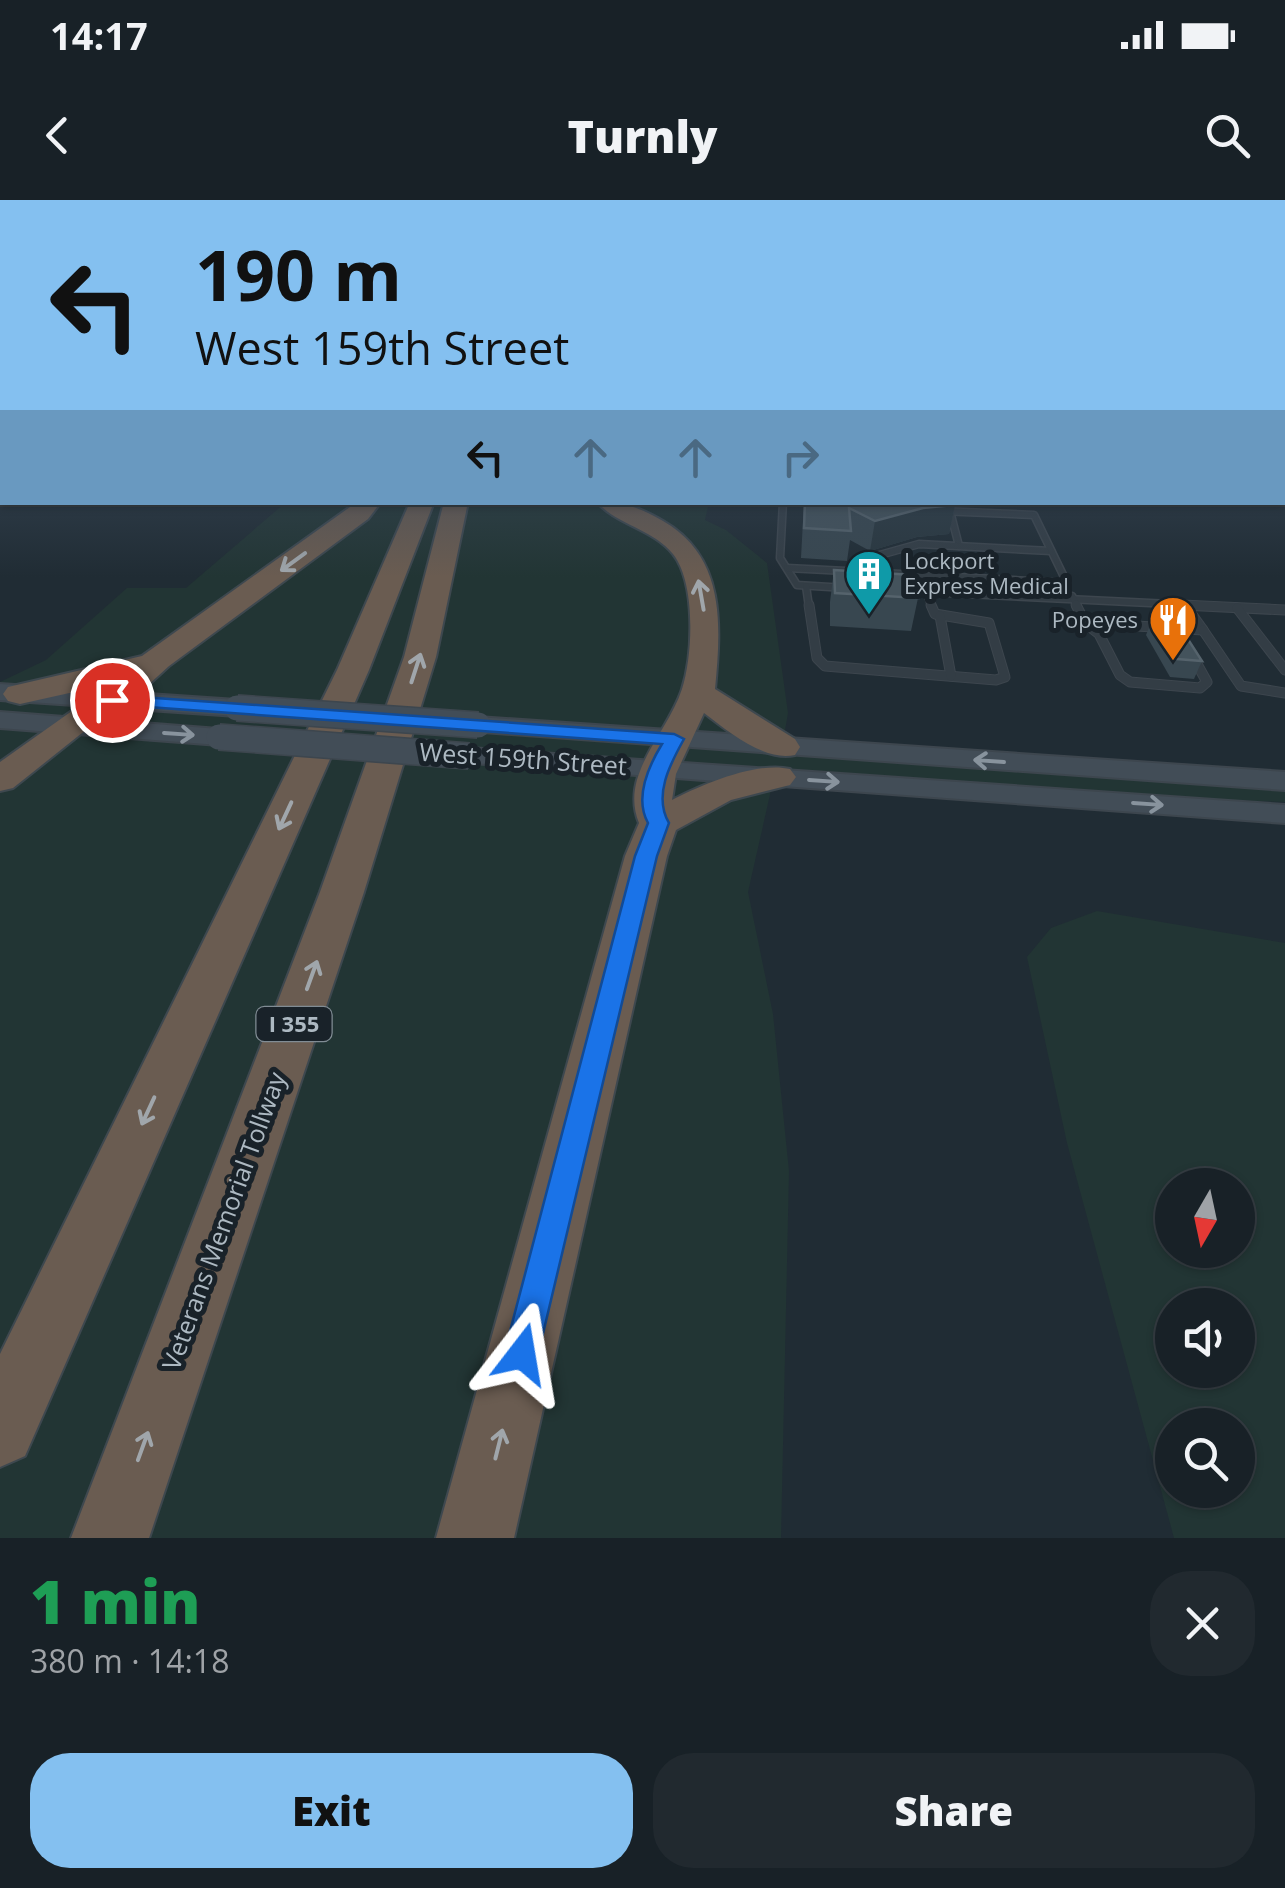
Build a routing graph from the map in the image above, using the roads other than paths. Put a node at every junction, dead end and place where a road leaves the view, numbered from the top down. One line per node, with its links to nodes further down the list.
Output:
1 (367, 505): 26 (highway, one-way to 26)
2 (421, 505): 42 (highway, one-way to 42)
3 (455, 505): 43 (highway, Veterans Memorial Tollway / I 355, one-way to 3)
4 (614, 505): 31 (highway, one-way to 4)
5 (783, 505): 10 (lane)
6 (931, 510): 7 (lane)
7 (950, 511): 8 (lane); 9 (lane)
8 (959, 546): 9 (lane); 11 (lane)
9 (1051, 551): 13 (lane)
10 (786, 568): 11 (lane); 14 (lane)
11 (872, 572): 12 (lane)
12 (920, 575): 13 (lane); 17 (lane)
13 (1066, 583): 18 (lane)
14 (806, 586): 15 (lane); 28 (lane)
15 (865, 589)
16 (885, 590): 17 (lane)
17 (924, 592): 18 (lane); 22 (lane)
18 (1074, 599): 19 (lane); 23 (lane)
19 (1185, 605): 20 (lane); 25 (lane)
20 (1236, 608): 21 (lane); 27 (lane)
21 (1285, 610)
22 (940, 616): 28 (lane); 28 (lane)
23 (1086, 623): 24 (lane); 24 (lane)
24 (1175, 629): 25 (lane)
25 (1203, 630): 30 (lane)
26 (158, 658): 32 (highway); 34 (highway)
27 (1285, 670)
28 (951, 676)
29 (1285, 682): 30 (lane)
30 (1264, 687): 33 (lane)
31 (698, 692): 37 (highway); 38 (highway)
32 (10, 693): 34 (main road, West 159th Street)
33 (1285, 693)
34 (112, 700): 36 (highway); 38 (main road, West 159th Street, bridge)
35 (0, 720): 36 (main road, West 159th Street)
36 (70, 726): 38 (main road, West 159th Street, one-way to 38, bridge); 39 (highway)
37 (779, 762): 38 (main road, West 159th Street); 38 (highway); 40 (main road, West 159th Street, one-way to 37); 41 (main road, West 159th Street, one-way to 41)
38 (663, 777): 44 (highway, one-way to 38)
39 (0, 780)
40 (1285, 781)
41 (1285, 814)
42 (0, 1431)
43 (110, 1538)
44 (475, 1538)

